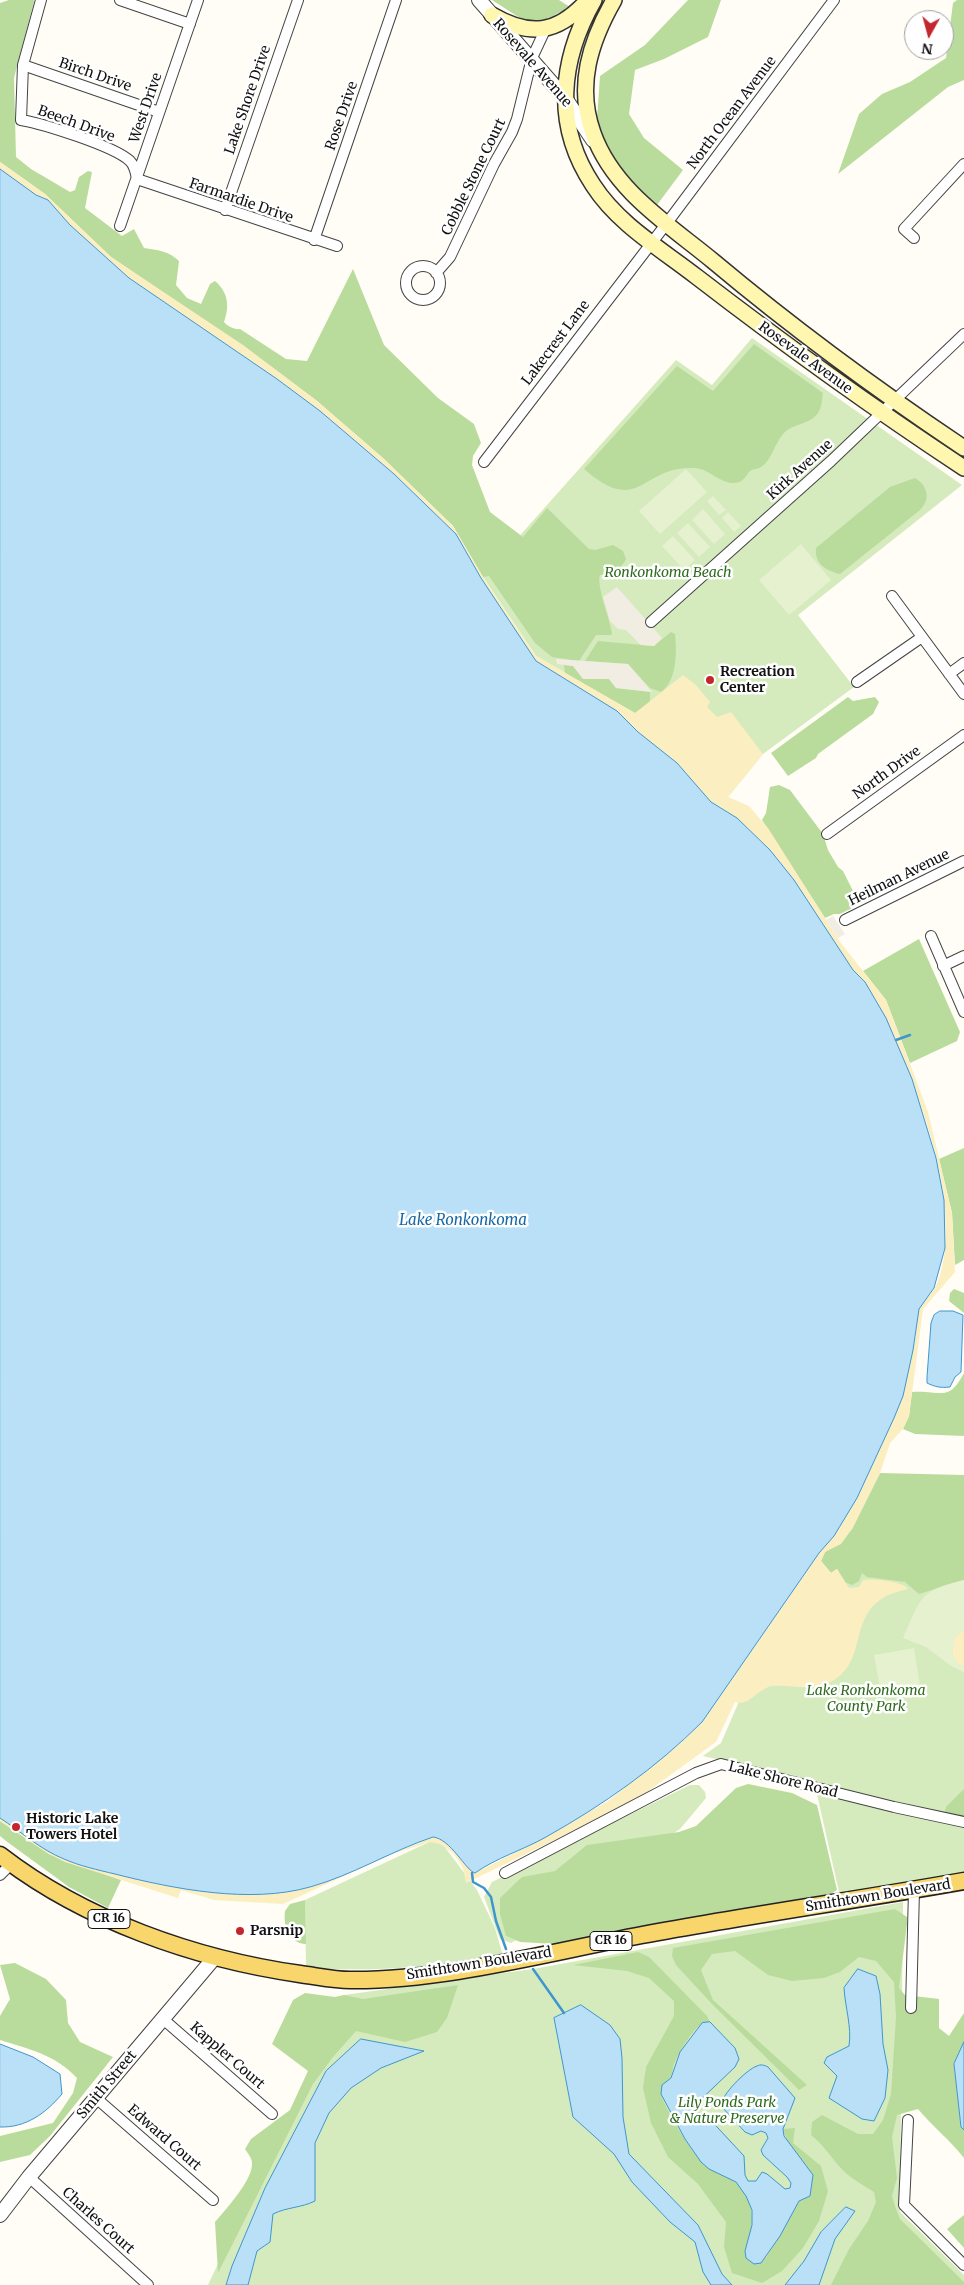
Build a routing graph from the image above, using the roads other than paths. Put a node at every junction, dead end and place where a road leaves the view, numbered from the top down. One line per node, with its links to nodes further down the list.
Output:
1 (41, 0): 15 (street)
2 (120, 0): 12 (street)
3 (198, 0): 12 (street, West Drive)
4 (298, 0): 21 (street, Lake Shore Drive)
5 (396, 0): 25 (street, Rose Drive)
6 (479, 0): 11 (street, Rosevale Avenue)
7 (588, 0): 13 (main road)
8 (594, 0): 16 (main road, Rosevale Avenue)
9 (614, 0): 18 (main road, Rosevale Avenue)
10 (834, 0): 22 (street, North Ocean Avenue)
11 (492, 15): 13 (main road); 14 (street, Rosevale Avenue)
12 (190, 24): 17 (street, West Drive)
13 (546, 28): 14 (street, Cobble Stone Court)
14 (532, 58): 16 (street, Rosevale Avenue); 28 (street, Cobble Stone Court)
15 (22, 65): 17 (street, Birch Drive); 20 (street, Beech Drive)
16 (565, 98): 18 (street, Rosevale Avenue); 26 (main road, Rosevale Avenue)
17 (159, 112): 20 (street, West Drive)
18 (601, 151): 22 (main road, Rosevale Avenue)
19 (964, 164): 24 (street)
20 (137, 179): 21 (street, Farmardie Drive); 23 (street, West Drive)
21 (225, 210): 25 (street, Farmardie Drive)
22 (666, 223): 26 (street, North Ocean Avenue); 30 (main road, Rosevale Avenue)
23 (120, 226)
24 (914, 238)
25 (314, 240): 27 (street, Farmardie Drive)
26 (651, 242): 31 (main road, Rosevale Avenue); 33 (street, Lakecrest Lane)
27 (337, 246)
28 (436, 273)
29 (964, 334): 30 (street, Kirk Avenue)
30 (894, 400): 31 (street, Kirk Avenue); 32 (main road, Rosevale Avenue)
31 (881, 413): 34 (main road, Rosevale Avenue); 36 (street, Kirk Avenue)
32 (964, 448)
33 (484, 462)
34 (964, 468)
35 (892, 596): 37 (street)
36 (651, 622)
37 (922, 637): 39 (street); 40 (street)
38 (964, 663): 39 (street)
39 (949, 674): 41 (street)
40 (857, 682)
41 (964, 694)
42 (964, 734): 43 (street, North Drive)
43 (827, 834)
44 (964, 860): 45 (street, Heilman Avenue)
45 (845, 920)
46 (931, 936): 48 (street)
47 (964, 956): 48 (street)
48 (943, 966): 49 (street)
49 (964, 1012)
50 (964, 1822): 52 (street, Lake Shore Road)
51 (4, 1864): 55 (main road, Smithtown Boulevard / CR 16)
52 (506, 1874)
53 (964, 1881): 54 (main road, Smithtown Boulevard / CR 16)
54 (914, 1890): 55 (main road, Smithtown Boulevard / CR 16); 56 (street)
55 (215, 1957): 57 (street, Smith Street)
56 (911, 2008)
57 (163, 2019): 58 (street, Smith Street); 59 (street, Kappler Court)
58 (96, 2098): 61 (street, Smith Street); 62 (street, Edward Court)
59 (272, 2114)
60 (908, 2120): 64 (street)
61 (29, 2177): 63 (street, Smith Street); 65 (street, Charles Court)
62 (214, 2200)
63 (0, 2215)
64 (964, 2265)
65 (148, 2285)

